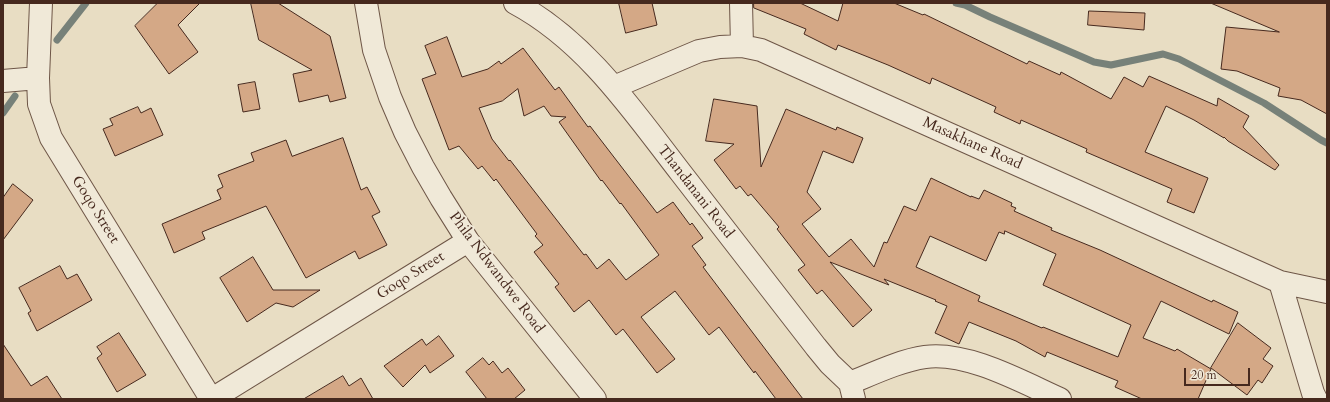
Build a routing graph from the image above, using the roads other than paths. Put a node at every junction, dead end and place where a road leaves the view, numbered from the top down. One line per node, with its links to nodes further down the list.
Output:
1 (41, 3): 6 (street, Goqo Street)
2 (366, 3): 9 (street, Phila Ndwandwe Road)
3 (515, 3): 8 (street, Thandanani Road)
4 (741, 3): 5 (street)
5 (742, 46): 8 (street, Masakhane Road); 10 (street, Masakhane Road)
6 (38, 78): 7 (street); 14 (street, Goqo Street)
7 (3, 81)
8 (614, 87): 12 (street, Thandanani Road)
9 (468, 241): 14 (street, Goqo Street); 15 (street, Phila Ndwandwe Road)
10 (1280, 282): 11 (street, Masakhane Road); 13 (street)
11 (1327, 292)
12 (852, 391): 16 (street)
13 (1313, 397)
14 (212, 399)
15 (594, 399)
16 (1060, 399)

